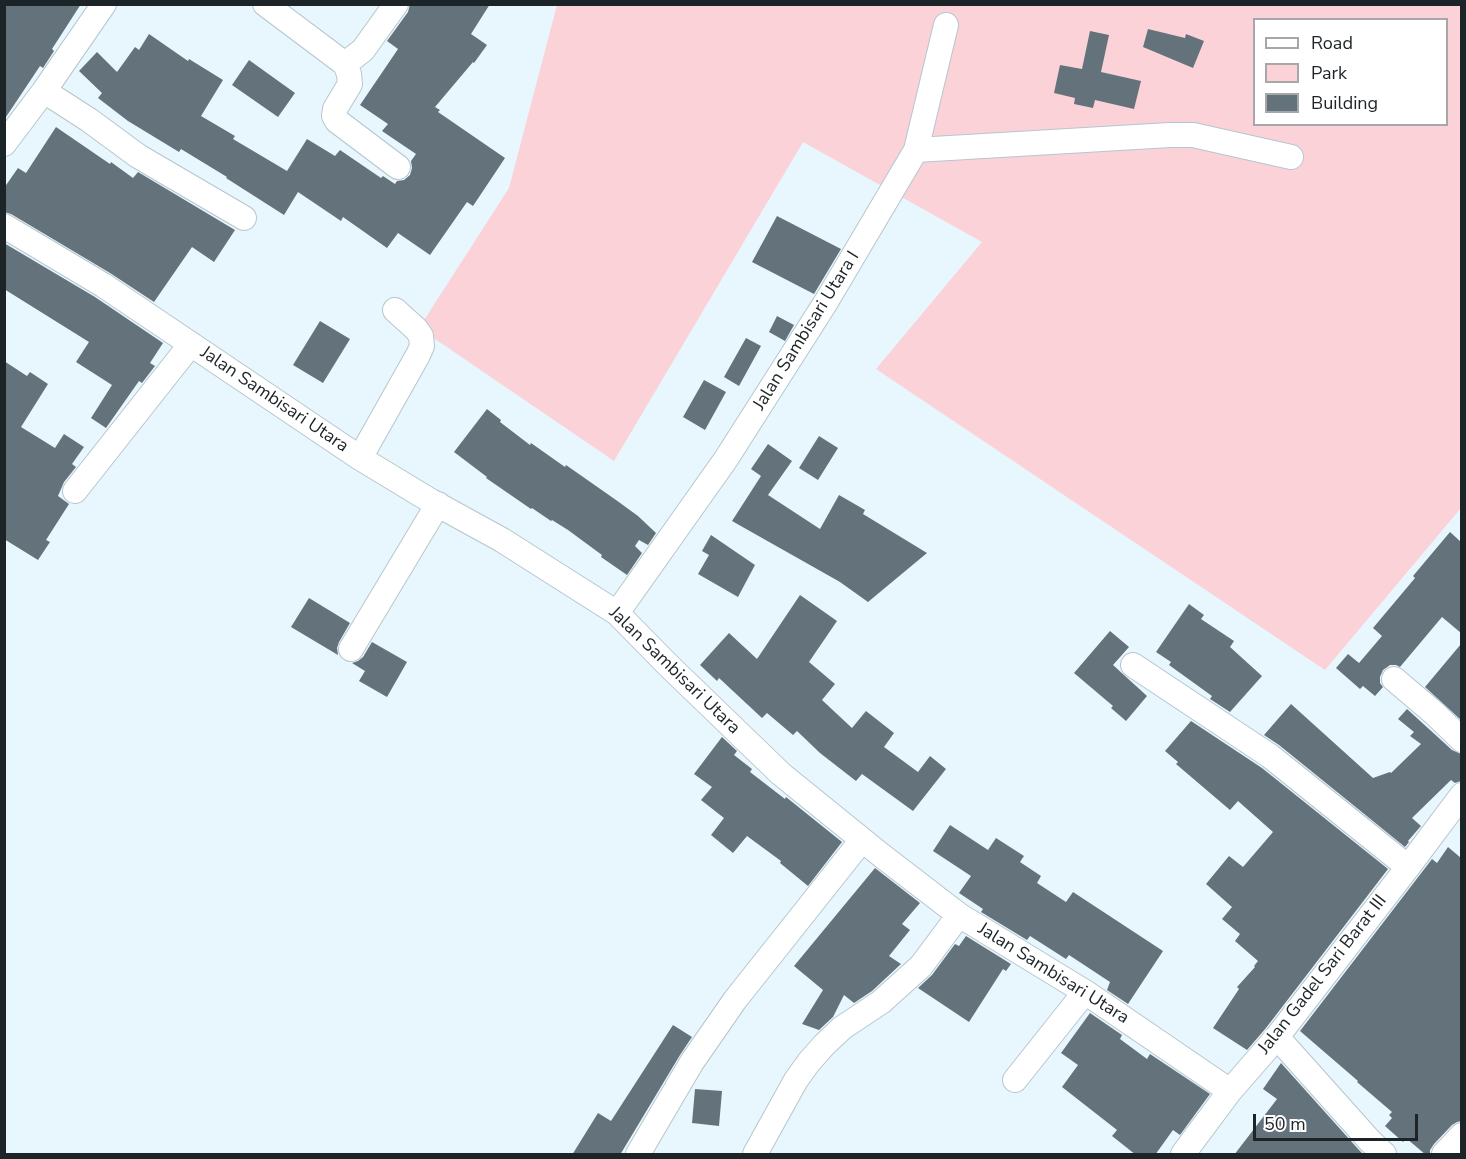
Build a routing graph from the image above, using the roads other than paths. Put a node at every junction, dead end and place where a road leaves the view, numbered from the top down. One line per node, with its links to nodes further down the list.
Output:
1 (104, 4): 6 (street)
2 (265, 4): 5 (street)
3 (396, 4): 5 (street)
4 (946, 25): 8 (street, Jalan Sambisari Utara I)
5 (345, 64): 10 (street)
6 (44, 91): 7 (street); 11 (street)
7 (4, 144)
8 (916, 150): 9 (street); 18 (street, Jalan Sambisari Utara I)
9 (1290, 157)
10 (398, 167)
11 (244, 218)
12 (4, 226): 14 (street, Jalan Sambisari Utara)
13 (395, 310): 15 (street)
14 (191, 344): 15 (street, Jalan Sambisari Utara); 16 (street)
15 (360, 458): 17 (street, Jalan Sambisari Utara)
16 (75, 491)
17 (438, 504): 18 (street, Jalan Sambisari Utara); 19 (street)
18 (617, 613): 24 (street, Jalan Sambisari Utara)
19 (351, 649)
20 (1133, 665): 25 (street)
21 (1394, 679): 22 (street)
22 (1461, 740)
23 (1461, 795): 25 (street, Jalan Gadel Sari Barat III)
24 (862, 840): 26 (street, Jalan Sambisari Utara); 32 (street)
25 (1408, 867): 28 (street, Jalan Gadel Sari Barat III)
26 (959, 915): 27 (street, Jalan Sambisari Utara); 33 (street)
27 (1085, 992): 29 (street); 30 (street, Jalan Sambisari Utara)
28 (1277, 1037): 30 (street, Jalan Gadel Sari Barat III); 35 (street)
29 (1015, 1080)
30 (1230, 1092): 34 (street, Jalan Gadel Sari Barat III)
31 (1461, 1135): 36 (street)
32 (638, 1155)
33 (754, 1155)
34 (1183, 1155)
35 (1384, 1155)
36 (1444, 1155)

